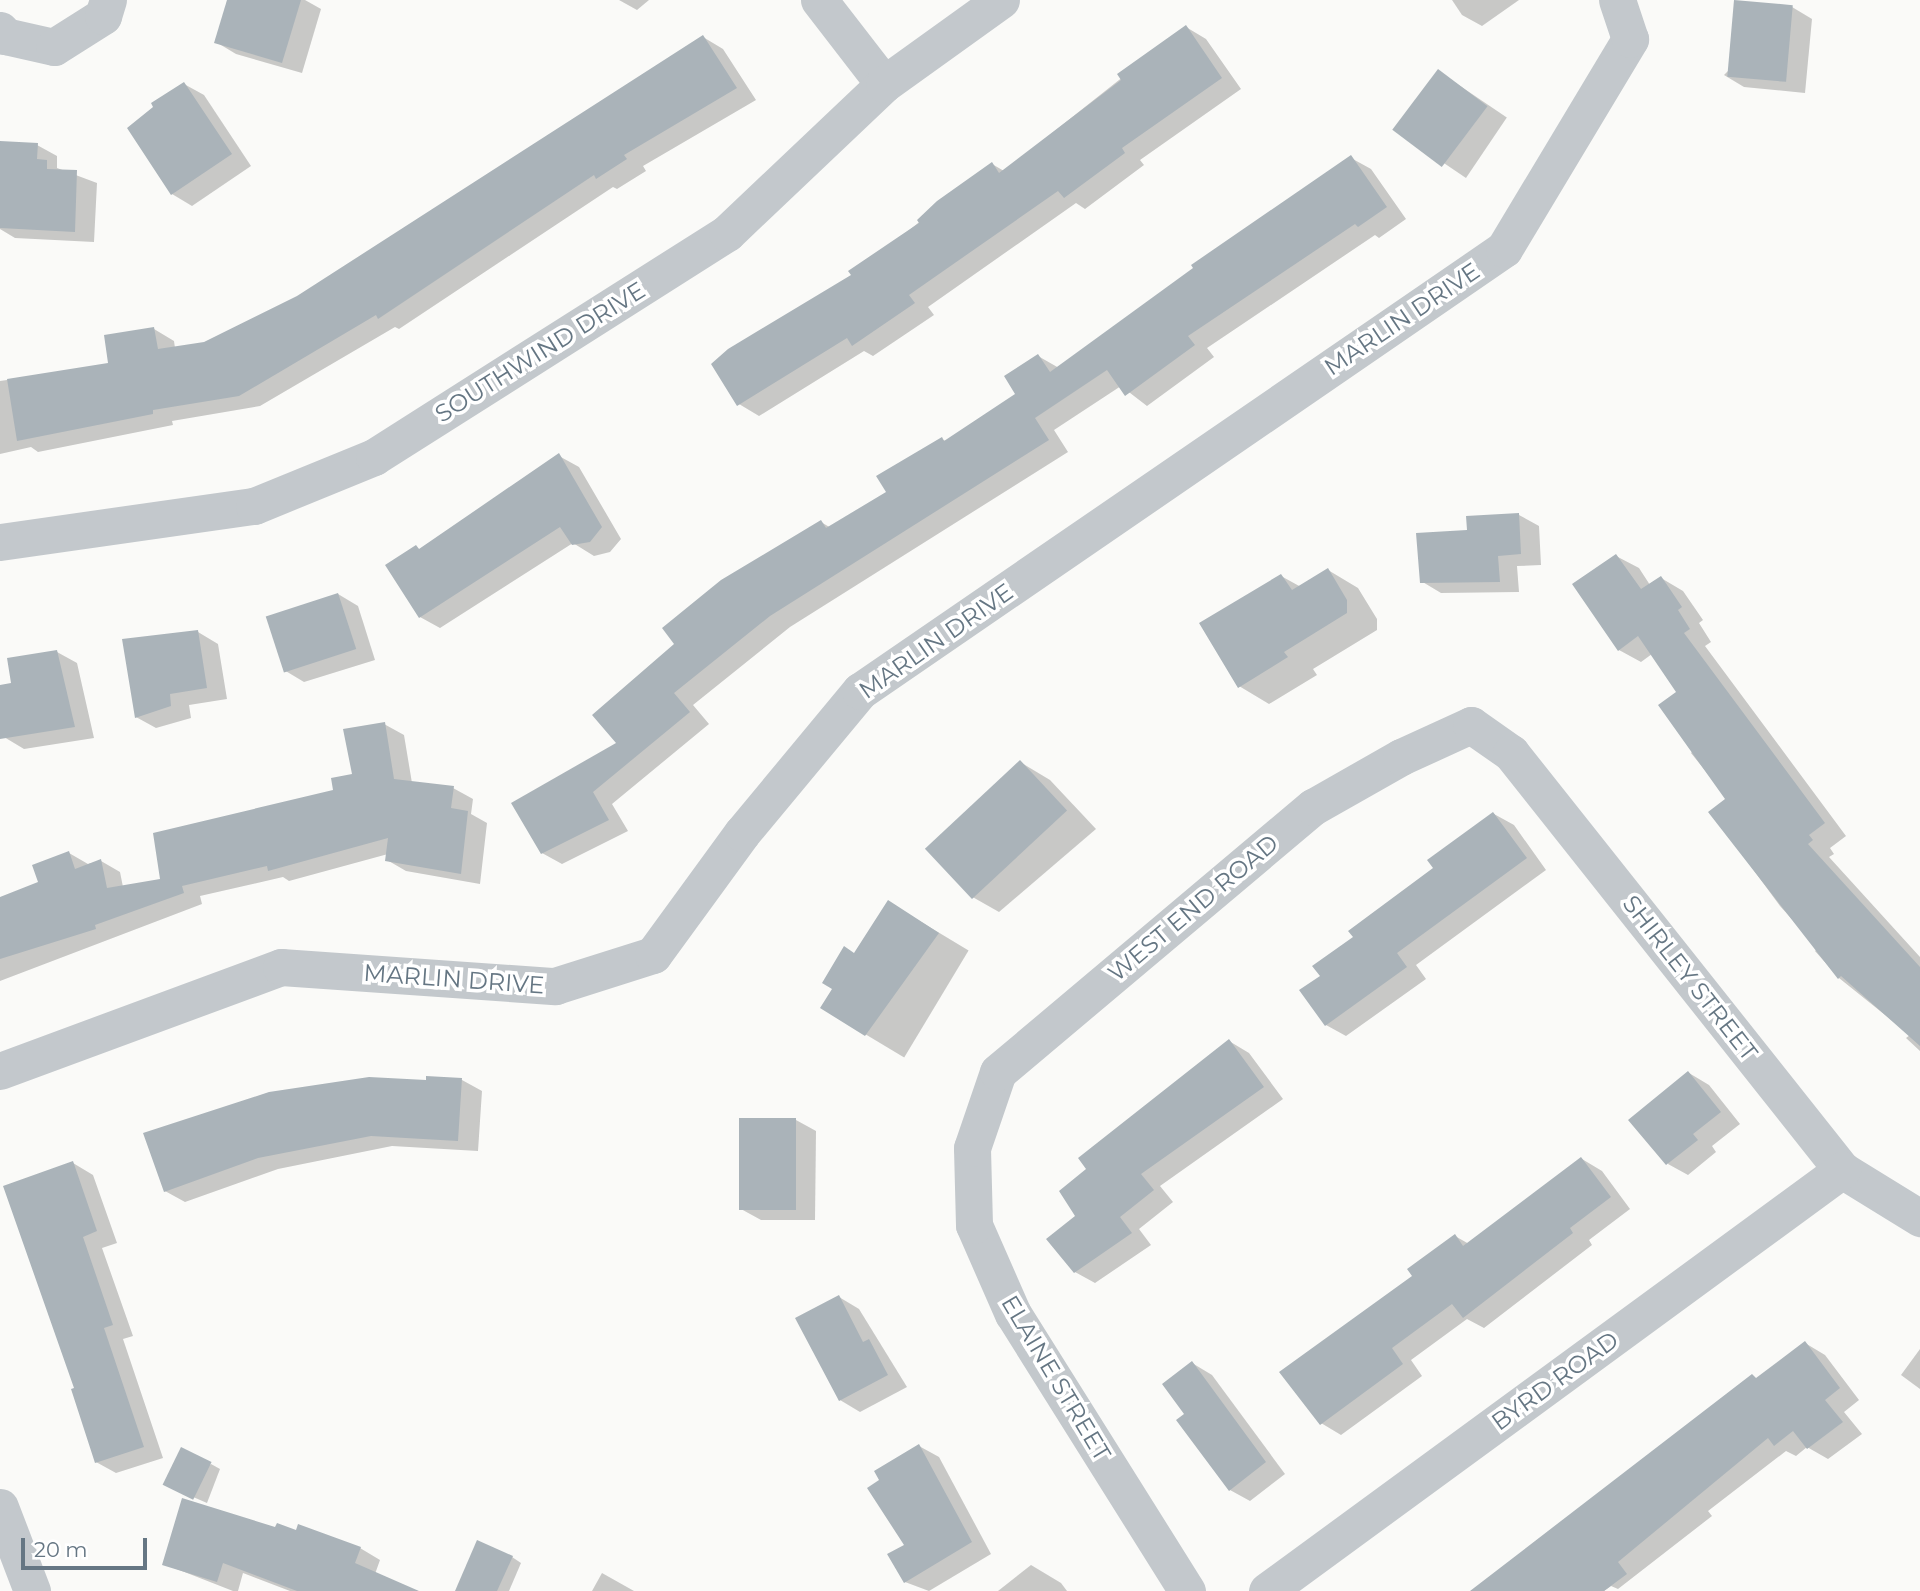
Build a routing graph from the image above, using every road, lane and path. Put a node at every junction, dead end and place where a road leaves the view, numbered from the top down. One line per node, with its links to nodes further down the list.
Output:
1 (108, 0): 5 (street)
2 (819, 0): 6 (street)
3 (1001, 0): 6 (street, SOUTHWIND DRIVE)
4 (1617, 0): 9 (street, MARLIN DRIVE)
5 (0, 30)
6 (884, 84): 7 (street, SOUTHWIND DRIVE)
7 (0, 542)
8 (1471, 724): 10 (street, WEST END ROAD); 11 (street, SHIRLEY STREET)
9 (0, 1071)
10 (972, 1148): 15 (street, ELAINE STREET)
11 (1842, 1170): 12 (street, SHIRLEY STREET); 16 (street, BYRD ROAD)
12 (1920, 1218)
13 (0, 1507): 14 (street)
14 (32, 1591)
15 (1188, 1591)
16 (1267, 1591)

